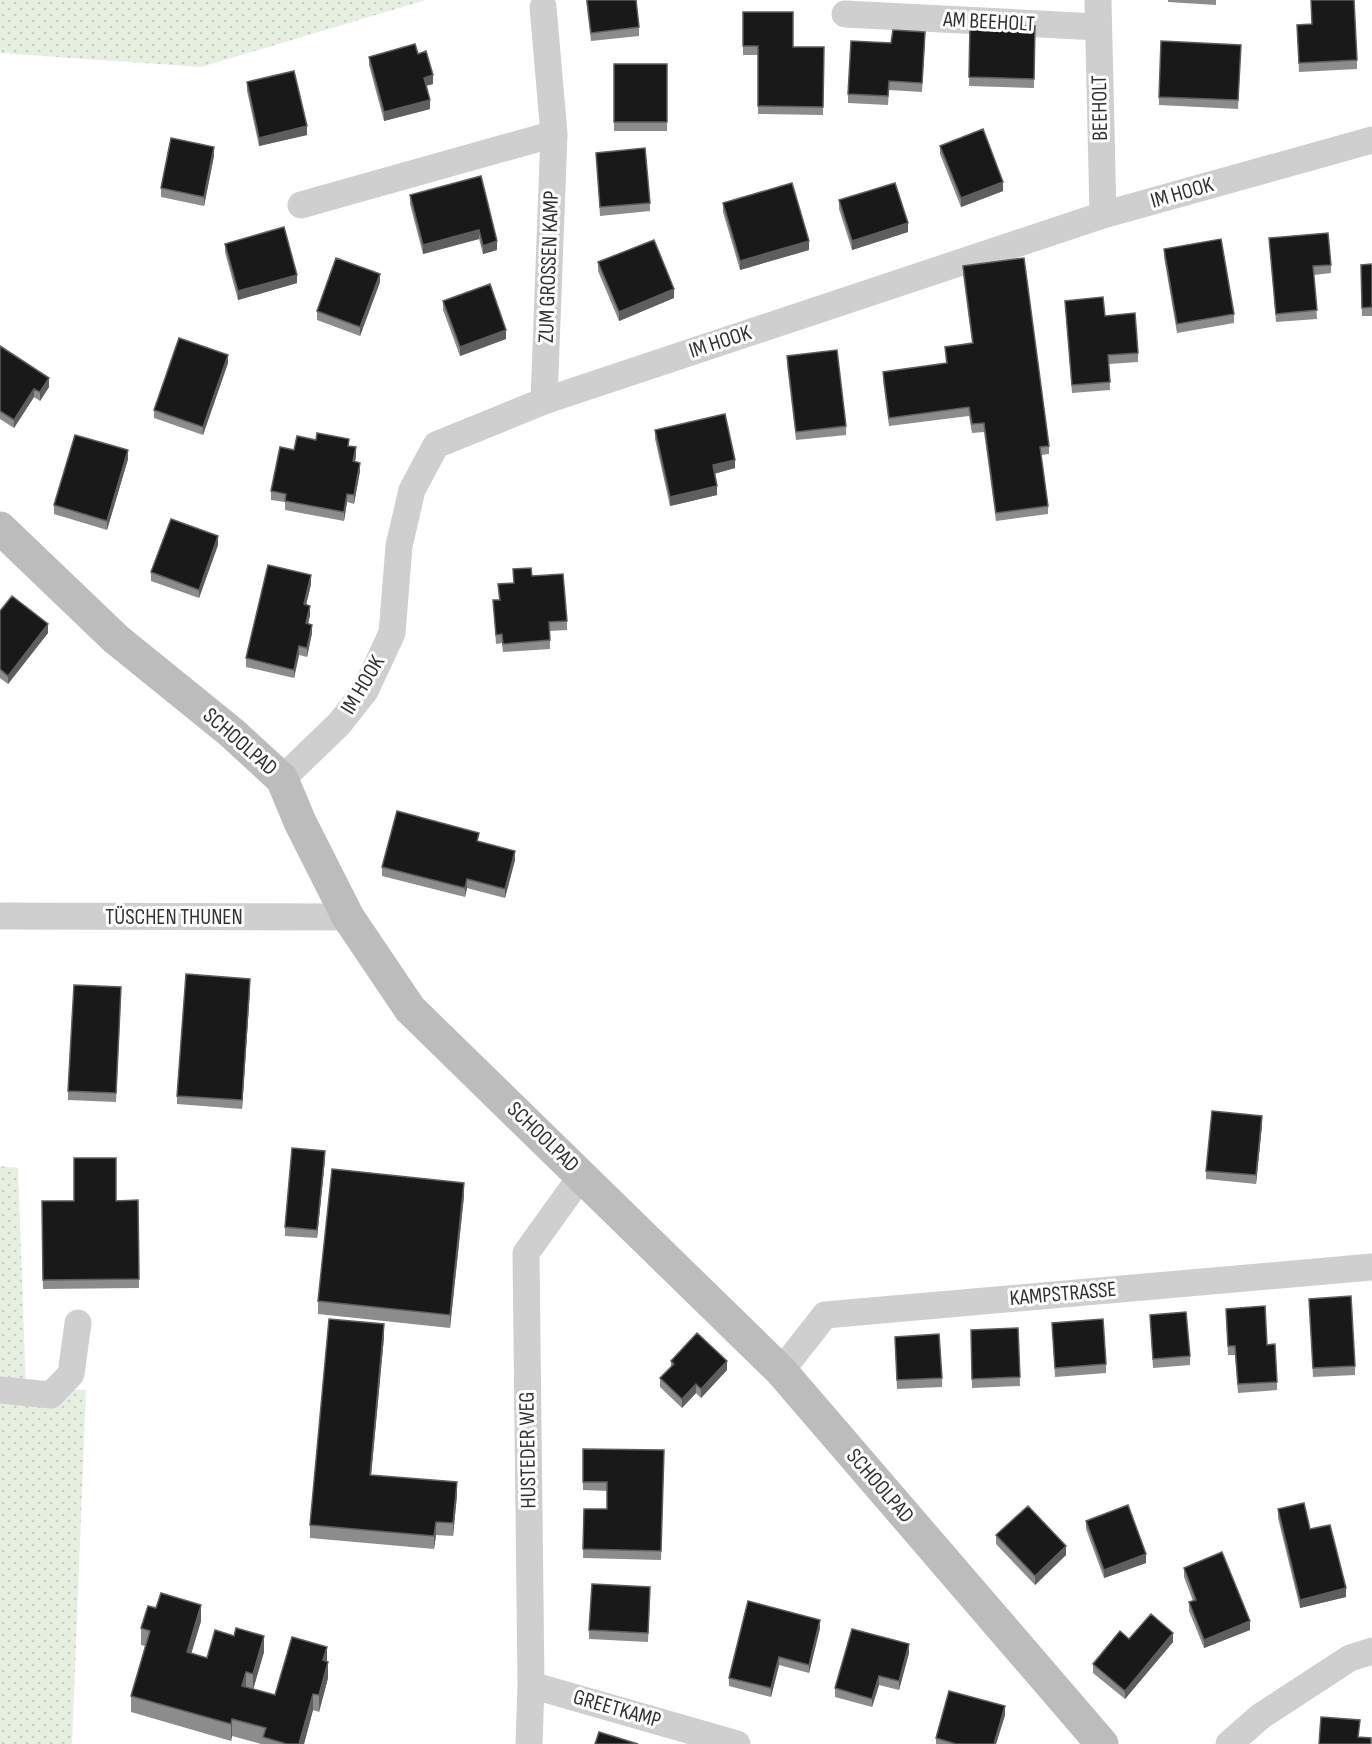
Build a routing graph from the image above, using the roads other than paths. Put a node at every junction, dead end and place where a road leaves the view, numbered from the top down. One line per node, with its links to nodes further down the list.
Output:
1 (1098, 0): 4 (street, BEEHOLT)
2 (543, 7): 5 (street, ZUM GROSSEN KAMP)
3 (845, 15): 4 (street, AM BEEHOLT)
4 (1098, 27): 8 (street, BEEHOLT)
5 (554, 134): 7 (street); 9 (street, ZUM GROSSEN KAMP)
6 (1372, 140): 8 (street, IM HOOK)
7 (301, 205)
8 (1103, 215): 9 (street, IM HOOK)
9 (544, 401): 11 (street, IM HOOK)
10 (0, 528): 11 (street, SCHOOLPAD)
11 (282, 779): 13 (street, SCHOOLPAD)
12 (0, 916): 13 (street, TÜSCHEN THUNEN)
13 (348, 917): 14 (street, SCHOOLPAD)
14 (582, 1175): 17 (street, SCHOOLPAD); 20 (street, HUSTEDER WEG)
15 (1372, 1267): 17 (street, KAMPSTRASSE)
16 (78, 1323): 18 (street)
17 (781, 1371): 23 (street, SCHOOLPAD)
18 (0, 1390)
19 (1372, 1651): 24 (street)
20 (531, 1685): 21 (street, HUSTEDER WEG); 22 (street, GREETKAMP)
21 (529, 1744)
22 (737, 1744)
23 (1102, 1744)
24 (1229, 1744)

